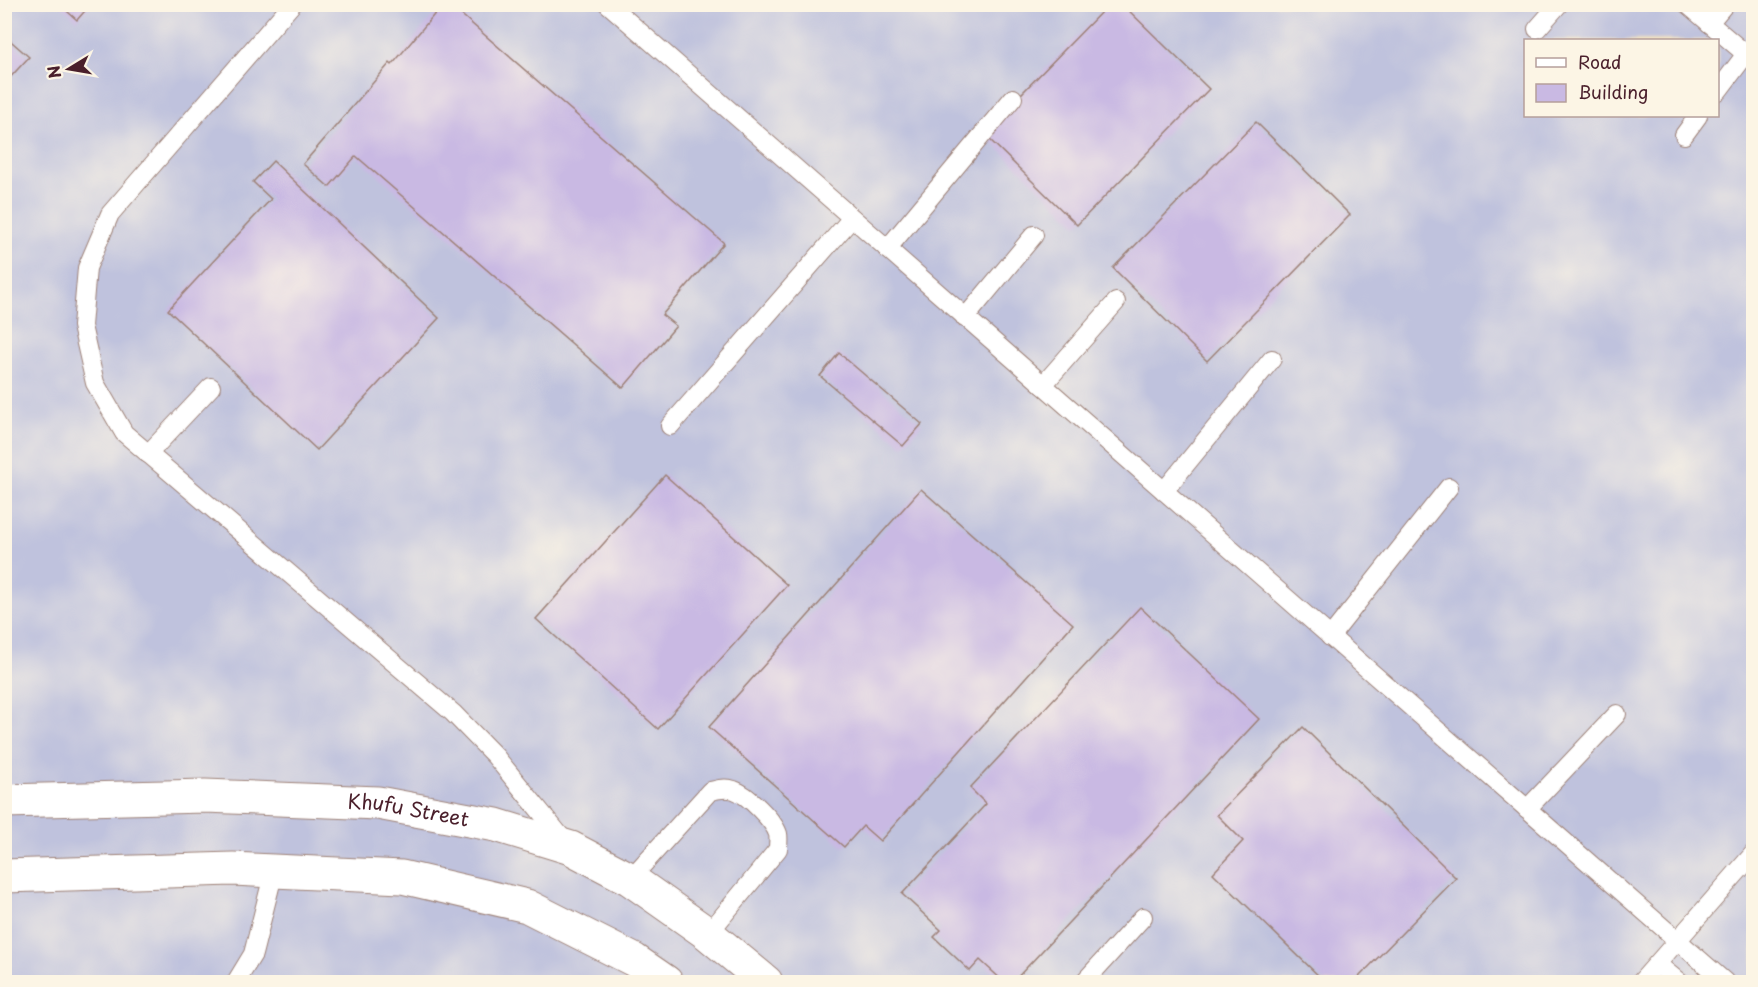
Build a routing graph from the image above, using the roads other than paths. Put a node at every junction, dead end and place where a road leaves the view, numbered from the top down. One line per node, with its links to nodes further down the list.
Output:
1 (292, 4): 22 (lane)
2 (1559, 4): 7 (lane)
3 (1688, 4): 6 (lane)
4 (1725, 4): 6 (lane)
5 (615, 7): 13 (lane)
6 (1709, 23): 8 (lane)
7 (1537, 29)
8 (1750, 57): 9 (lane)
9 (1719, 90)
10 (1013, 98): 15 (lane)
11 (1697, 117): 12 (lane)
12 (1684, 135)
13 (852, 218): 15 (lane); 21 (lane)
14 (1034, 235): 17 (lane)
15 (887, 249): 17 (lane)
16 (1116, 302): 19 (lane)
17 (965, 318): 19 (lane)
18 (1272, 359): 24 (lane)
19 (1043, 386): 24 (lane)
20 (212, 387): 22 (lane)
21 (670, 426)
22 (148, 454): 29 (lane)
23 (1449, 487): 25 (lane)
24 (1164, 491): 25 (lane)
25 (1330, 637): 28 (lane)
26 (1617, 714): 28 (lane)
27 (4, 801): 29 (street, Khufu Street)
28 (1527, 809): 36 (lane)
29 (571, 848): 33 (street, Khufu Street)
30 (1750, 865): 36 (lane)
31 (274, 871): 32 (street); 38 (lane); 39 (street)
32 (4, 876)
33 (630, 879): 35 (street, Khufu Street); 35 (lane)
34 (1143, 917): 41 (lane)
35 (708, 934): 40 (street, Khufu Street)
36 (1677, 940): 37 (lane); 44 (lane)
37 (1657, 964): 42 (lane); 43 (lane)
38 (236, 982)
39 (666, 982)
40 (766, 982)
41 (1084, 982)
42 (1641, 982)
43 (1679, 982)
44 (1725, 982)

